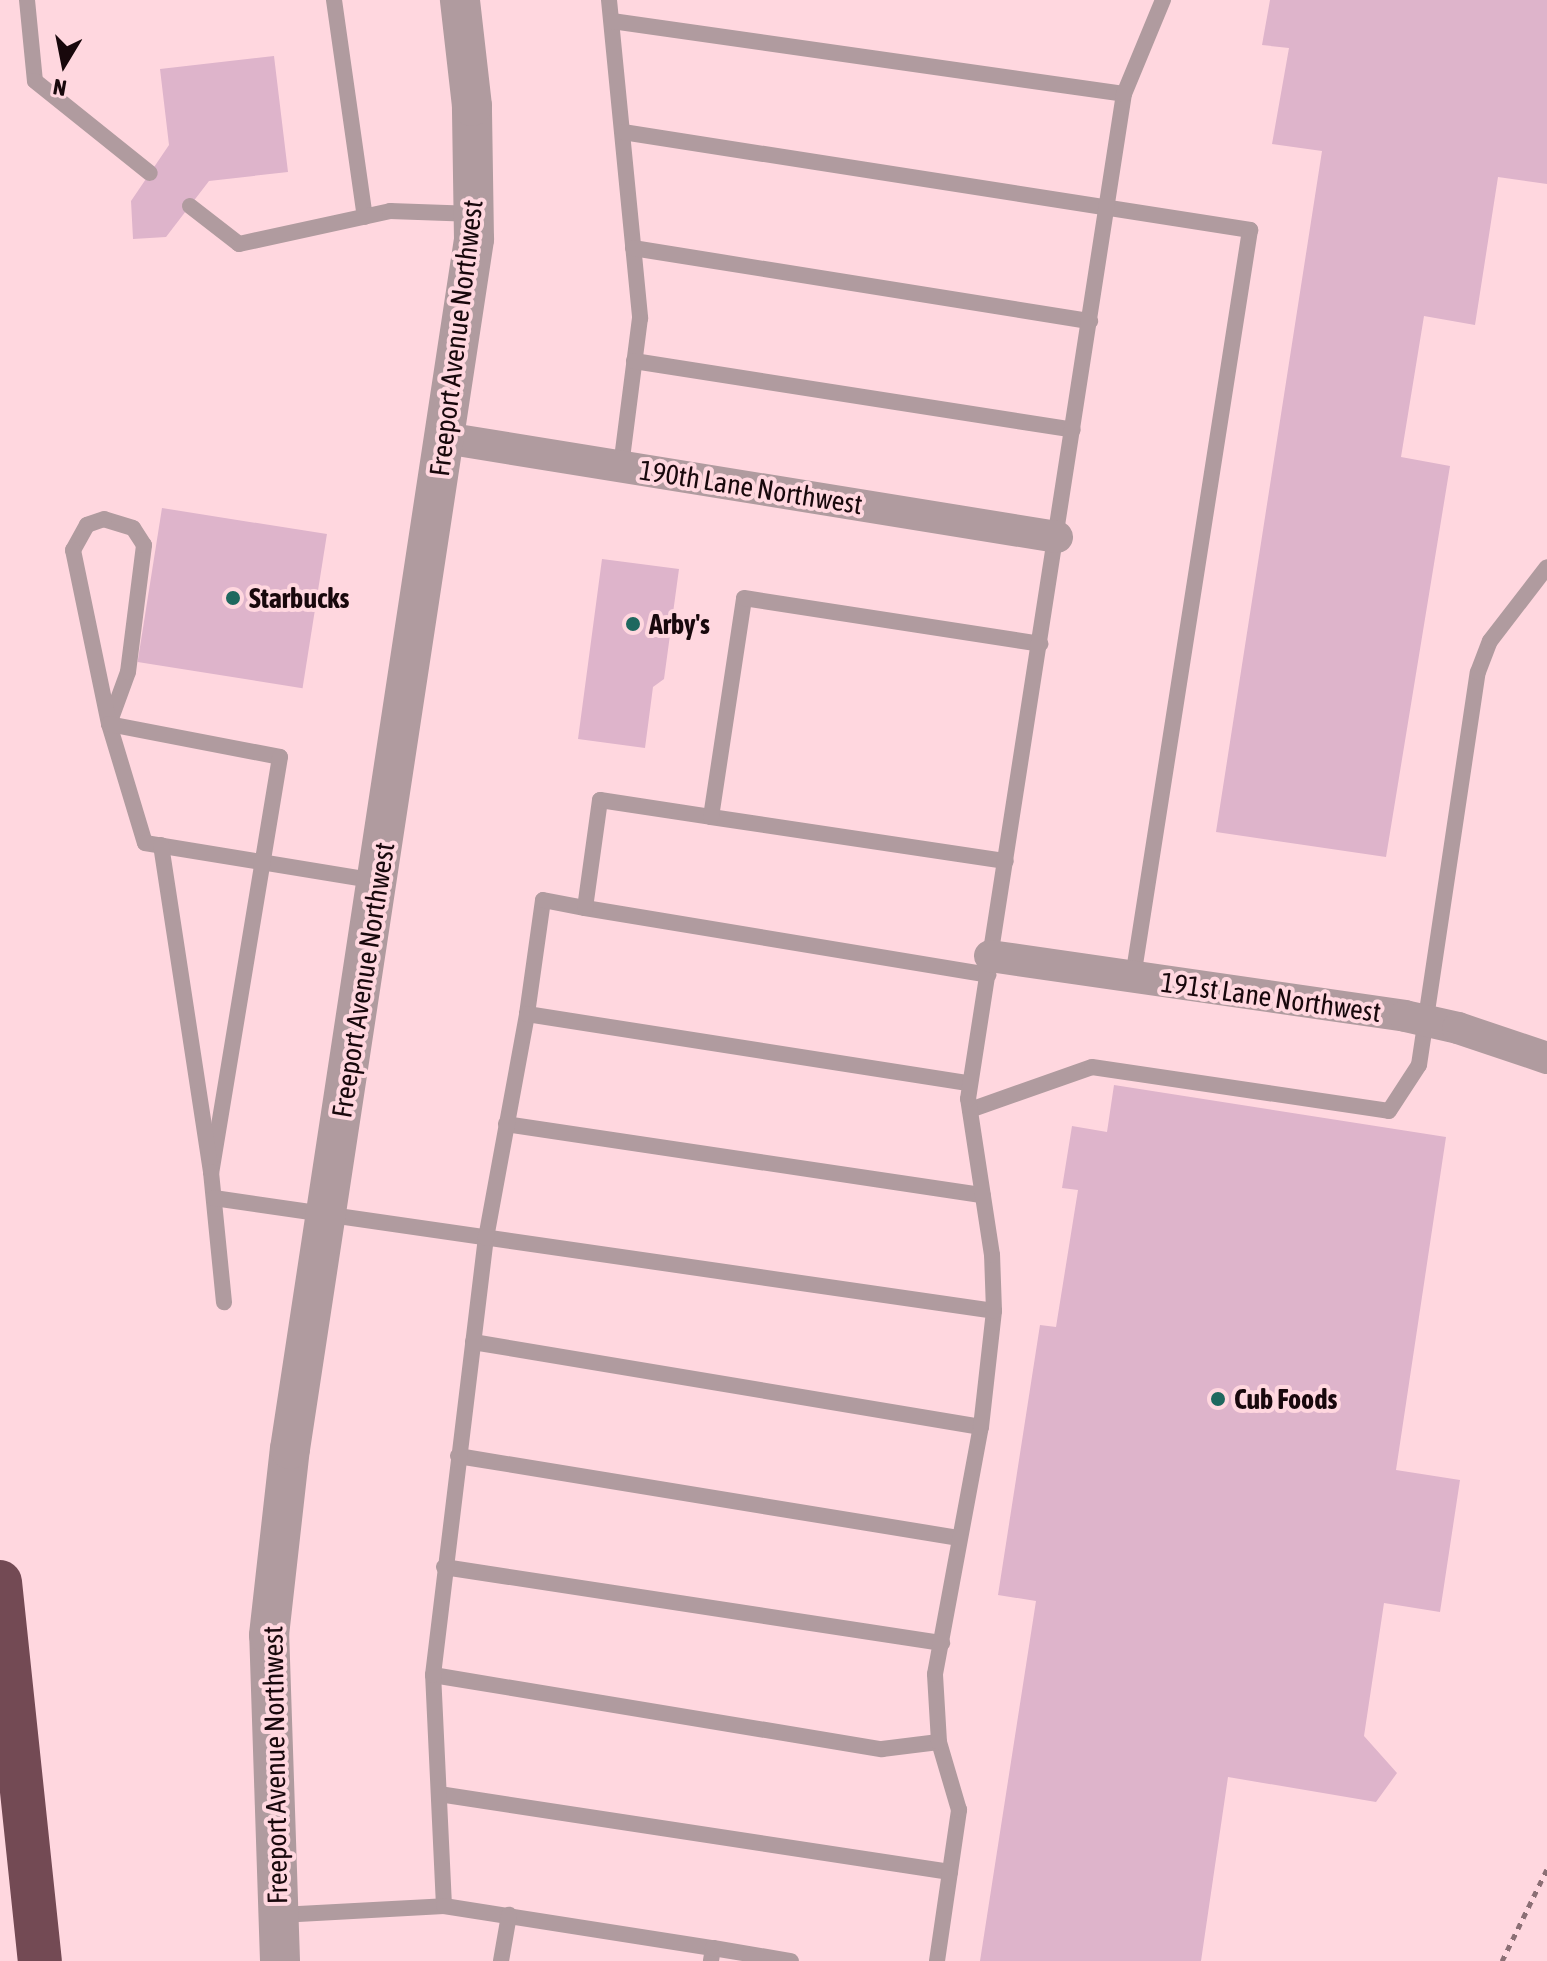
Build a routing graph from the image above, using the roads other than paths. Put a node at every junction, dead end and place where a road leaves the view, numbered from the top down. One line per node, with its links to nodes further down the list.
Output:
1 (27, 0): 9 (lane)
2 (334, 0): 13 (lane)
3 (460, 0): 12 (street, Freeport Avenue Northwest)
4 (609, 0): 6 (lane)
5 (1163, 0): 7 (lane)
6 (612, 21): 7 (lane); 8 (lane)
7 (1124, 94): 11 (lane)
8 (623, 132): 11 (lane); 14 (lane)
9 (150, 173)
10 (190, 206): 13 (lane)
11 (1107, 206): 15 (lane); 31 (lane)
12 (475, 214): 13 (lane); 18 (street, Freeport Avenue Northwest)
13 (365, 217)
14 (633, 248): 15 (lane); 16 (lane)
15 (1090, 321): 17 (lane)
16 (634, 361): 17 (lane); 19 (lane)
17 (1073, 430): 20 (lane)
18 (445, 438): 19 (street, 190th Lane Northwest); 28 (street, Freeport Avenue Northwest)
19 (621, 466): 20 (street, 190th Lane Northwest)
20 (1057, 537): 22 (lane)
21 (1547, 567): 33 (lane)
22 (1040, 644): 24 (lane); 26 (lane)
23 (109, 724): 23 (lane); 25 (lane); 27 (lane)
24 (711, 817): 26 (lane); 29 (lane)
25 (161, 845): 27 (lane); 38 (lane)
26 (1006, 861): 30 (lane)
27 (264, 862): 28 (lane); 38 (lane)
28 (378, 881): 41 (street, Freeport Avenue Northwest)
29 (585, 908): 30 (lane); 32 (lane)
30 (989, 966): 31 (street, 191st Lane Northwest); 35 (lane)
31 (1133, 977): 33 (street, 191st Lane Northwest)
32 (527, 1014): 35 (lane); 37 (lane)
33 (1427, 1021): 34 (street, 191st Lane Northwest); 36 (lane)
34 (1547, 1058)
35 (970, 1083): 36 (lane)
36 (970, 1110): 39 (lane)
37 (506, 1124): 39 (lane); 42 (lane)
38 (211, 1172): 40 (lane)
39 (983, 1195): 44 (lane)
40 (214, 1198): 41 (lane); 43 (lane)
41 (327, 1215): 42 (lane); 57 (street, Freeport Avenue Northwest)
42 (486, 1238): 44 (lane); 45 (lane)
43 (224, 1302)
44 (994, 1311): 46 (lane)
45 (473, 1342): 46 (lane); 47 (lane)
46 (981, 1427): 48 (lane)
47 (458, 1456): 48 (lane); 49 (lane)
48 (959, 1538): 51 (lane)
49 (444, 1567): 51 (lane); 52 (lane)
50 (0, 1582): 60 (highway)
51 (942, 1643): 53 (lane)
52 (433, 1675): 53 (lane); 54 (lane)
53 (939, 1742): 55 (lane)
54 (439, 1794): 55 (lane); 56 (lane)
55 (950, 1872): 64 (lane)
56 (444, 1906): 57 (lane); 58 (lane)
57 (278, 1915): 61 (street, Freeport Avenue Northwest)
58 (509, 1915): 59 (lane); 62 (lane)
59 (712, 1955): 63 (lane)
60 (40, 1961)
61 (280, 1961)
62 (501, 1961)
63 (791, 1961)
64 (937, 1961)

